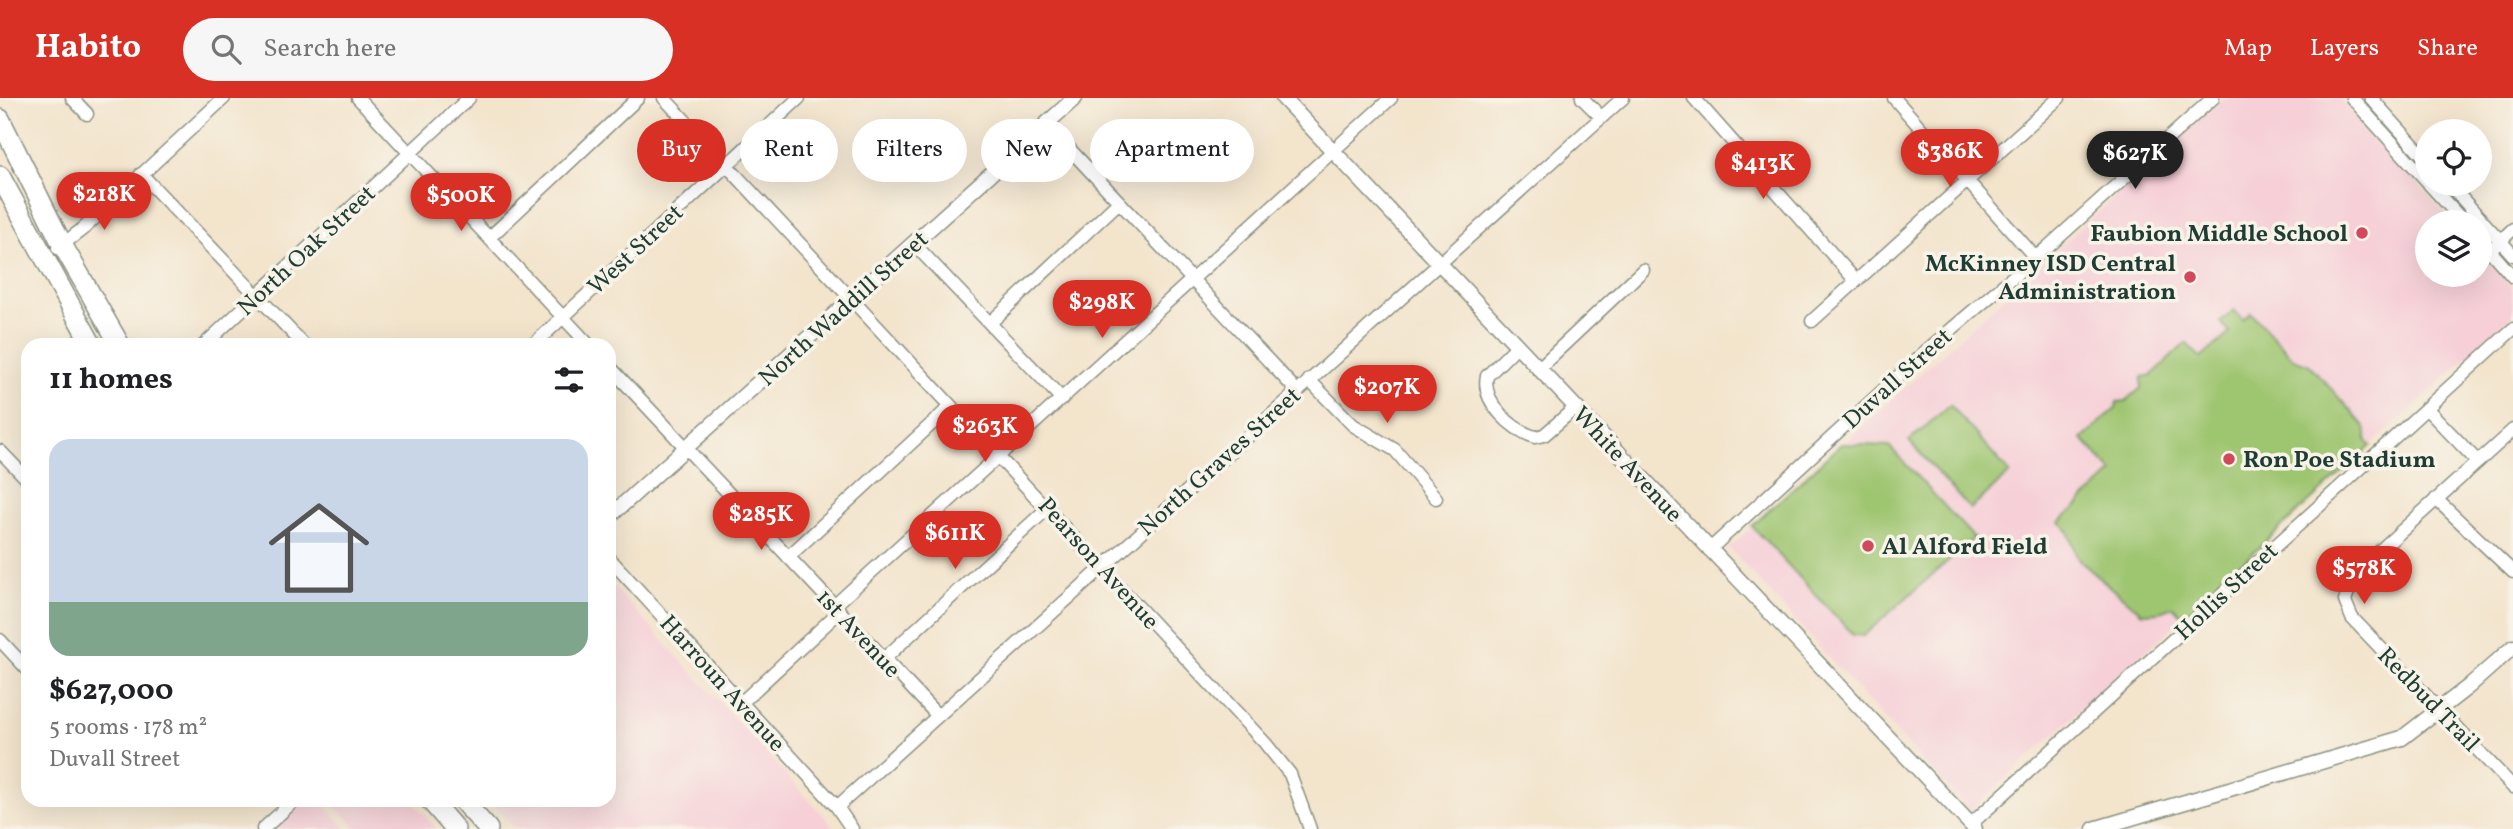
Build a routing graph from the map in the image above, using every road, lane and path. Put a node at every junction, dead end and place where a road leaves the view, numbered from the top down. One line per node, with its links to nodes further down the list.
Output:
1 (72, 98): 19 (street)
2 (224, 98): 30 (street)
3 (358, 98): 26 (street)
4 (470, 98): 26 (street, North Oak Street)
5 (638, 98): 40 (street)
6 (664, 98): 21 (street, Pearson Avenue)
7 (799, 98): 28 (street, West Street)
8 (1075, 98): 22 (street, North Waddill Street)
9 (1283, 98): 25 (street, White Avenue)
10 (1391, 98): 25 (street)
11 (1582, 98): 20 (street)
12 (1623, 98): 20 (street, North Graves Street)
13 (1694, 98): 53 (street)
14 (1894, 98): 34 (street)
15 (2059, 98): 34 (street)
16 (2213, 98): 47 (street, Duvall Street)
17 (2371, 98): 24 (street)
18 (2355, 99): 29 (street)
19 (87, 114)
20 (1601, 117): 49 (street, North Graves Street)
21 (684, 119)
22 (1051, 119)
23 (0, 120): 43 (highway)
24 (2415, 147)
25 (1332, 151): 49 (street, White Avenue); 52 (street)
26 (410, 154): 40 (street); 54 (street, North Oak Street)
27 (1076, 157): 37 (street)
28 (726, 164): 55 (street, Pearson Avenue)
29 (2415, 168)
30 (141, 174): 43 (street); 54 (street)
31 (0, 176): 48 (highway)
32 (707, 182): 56 (street, West Street)
33 (982, 182): 42 (street, North Waddill Street)
34 (1966, 182): 47 (street); 53 (street)
35 (2440, 196): 38 (street)
36 (2460, 196): 41 (street)
37 (1119, 202): 52 (street); 58 (street)
38 (2453, 210)
39 (2513, 229): 41 (street)
40 (489, 238): 56 (street)
41 (2501, 241): 44 (street); 46 (street)
42 (914, 244): 55 (street, North Waddill Street); 58 (street)
43 (63, 246): 48 (street); 61 (highway)
44 (2492, 248)
45 (2492, 252): 51 (street)
46 (2513, 255)
47 (2035, 256): 85 (street, Duvall Street)
48 (42, 257): 60 (highway)
49 (1439, 263): 66 (street, White Avenue); 69 (street, North Graves Street)
50 (1643, 270): 67 (street)
51 (2513, 277)
52 (1192, 280): 70 (street); 71 (street)
53 (1856, 281): 57 (street)
54 (257, 295): 62 (street, North Oak Street); 63 (street)
55 (850, 300): 72 (street, Pearson Avenue); 76 (street, North Waddill Street)
56 (562, 317): 64 (street, West Street); 65 (street)
57 (1812, 321)
58 (990, 323): 71 (street)
59 (2513, 329): 74 (street, Hollis Street)
60 (88, 338)
61 (116, 338)
62 (211, 338)
63 (297, 338)
64 (540, 338)
65 (582, 338)
66 (1516, 347): 67 (street, White Avenue); 73 (street)
67 (1538, 369): 73 (street, White Avenue)
68 (616, 374): 76 (street, 1st Avenue)
69 (1309, 380): 70 (street, North Graves Street); 81 (street)
70 (1297, 391): 88 (street, North Graves Street)
71 (1062, 399): 78 (street)
72 (950, 407): 78 (street, Pearson Avenue); 86 (street)
73 (1575, 408): 85 (street, White Avenue)
74 (2426, 408): 79 (street); 103 (street, Hollis Street)
75 (2513, 430): 79 (street, Redbud Trail)
76 (686, 449): 84 (street, North Waddill Street); 86 (street, 1st Avenue)
77 (0, 451): 80 (street)
78 (999, 455): 83 (street, Pearson Avenue); 90 (street)
79 (2478, 462): 82 (street, Redbud Trail)
80 (21, 473)
81 (1436, 498)
82 (2436, 499): 89 (street); 96 (street, Redbud Trail)
83 (1049, 507): 88 (street, Pearson Avenue); 93 (street)
84 (616, 511)
85 (1709, 550): 103 (street, White Avenue)
86 (788, 556): 90 (street, 1st Avenue)
87 (616, 566): 95 (street, Harroun Avenue)
88 (1103, 566): 97 (street, North Graves Street); 108 (street, Pearson Avenue)
89 (2513, 572)
90 (837, 609): 93 (street, 1st Avenue); 95 (street)
91 (0, 640): 94 (street)
92 (2513, 647): 96 (street)
93 (884, 659): 97 (street, 1st Avenue)
94 (21, 662)
95 (741, 703): 102 (street, Harroun Avenue)
96 (2439, 708): 98 (street, Redbud Trail); 109 (street)
97 (937, 715): 102 (street, North Graves Street)
98 (2513, 787)
99 (287, 807): 104 (street)
100 (436, 807): 105 (highway)
101 (468, 807): 106 (highway)
102 (836, 807): 107 (street)
103 (1972, 827)
104 (263, 829)
105 (455, 829)
106 (488, 829)
107 (852, 829)
108 (1310, 829)
109 (2094, 829)

